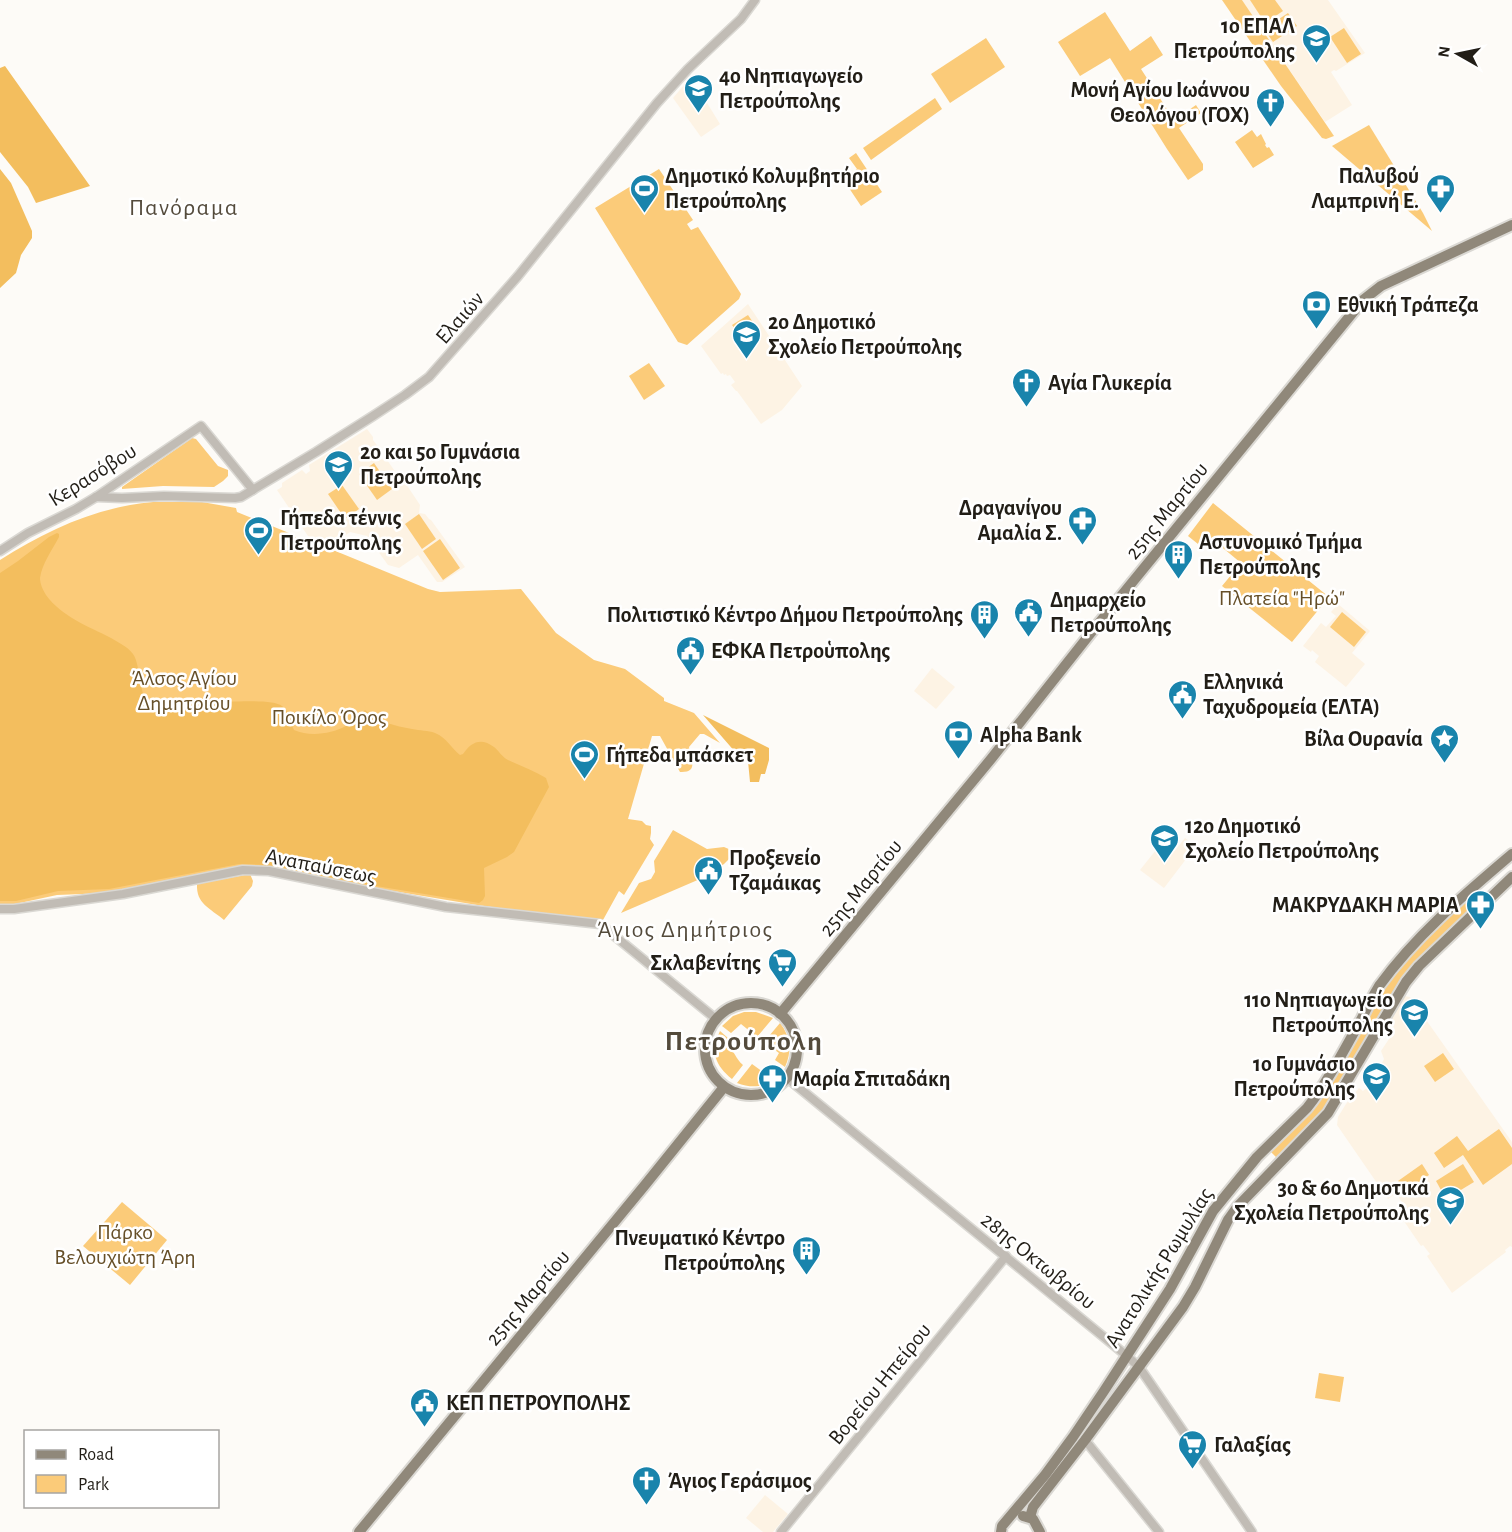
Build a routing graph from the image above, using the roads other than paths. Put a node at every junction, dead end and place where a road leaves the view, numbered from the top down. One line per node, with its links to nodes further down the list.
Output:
1 (755, 0): 3 (street, Ελαιών)
2 (1512, 225): 9 (main road, 25ης Μαρτίου)
3 (253, 490): 4 (street, Ελαιών); 4 (street, Κερασόβου)
4 (96, 497): 5 (street, Κερασόβου)
5 (0, 551)
6 (1512, 854): 14 (main road, Ανατολικής Ρωμυλίας)
7 (1512, 877): 15 (main road, Ανατολικής Ρωμυλίας)
8 (0, 909): 10 (street, Αναπαύσεως)
9 (780, 1014): 10 (main road); 11 (main road)
10 (716, 1019): 12 (main road)
11 (788, 1078): 12 (main road); 13 (street, 28ης Οκτωβρίου)
12 (724, 1087): 19 (main road, 25ης Μαρτίου)
13 (1006, 1256): 14 (street, 28ης Οκτωβρίου); 20 (street, Βορείου Ηπείρου)
14 (1127, 1356): 15 (street, 28ης Οκτωβρίου); 18 (main road, Ανατολικής Ρωμυλίας)
15 (1139, 1367): 16 (main road, Ανατολικής Ρωμυλίας); 23 (street, 28ης Οκτωβρίου)
16 (1085, 1440): 17 (main road, Ανατολικής Ρωμυλίας); 22 (street)
17 (1030, 1517): 18 (main road); 21 (main road)
18 (1001, 1527)
19 (359, 1532)
20 (781, 1532)
21 (1040, 1532)
22 (1159, 1532)
23 (1252, 1532)

